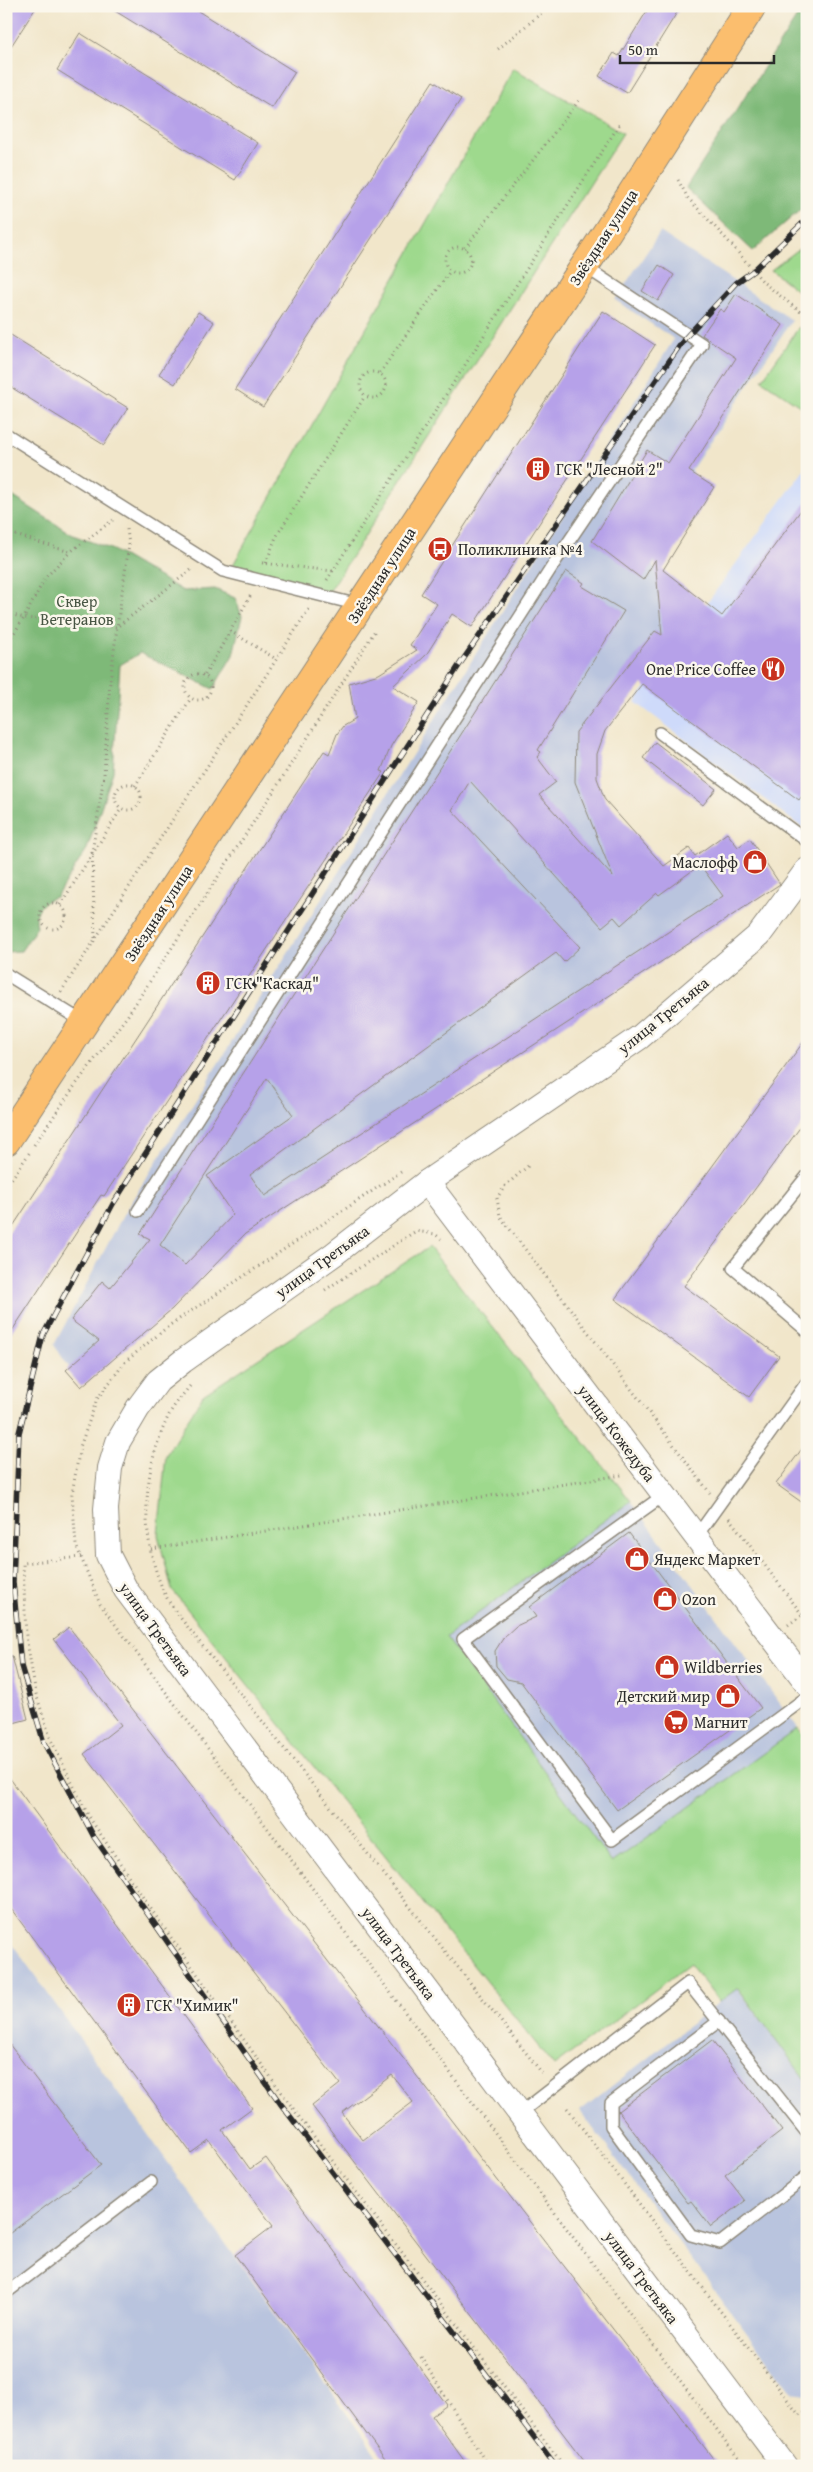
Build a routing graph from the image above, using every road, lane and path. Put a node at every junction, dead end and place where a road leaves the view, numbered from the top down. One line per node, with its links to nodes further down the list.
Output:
1 (550, 6): 3 (path)
2 (752, 6): 8 (main road, Звёздная улица)
3 (498, 49)
4 (581, 98): 7 (path)
5 (621, 122): 20 (path)
6 (678, 180): 10 (path)
7 (465, 248): 9 (path); 9 (path)
8 (584, 266): 24 (main road, Звёздная улица); 49 (lane)
9 (450, 271): 11 (path)
10 (807, 317)
11 (380, 373): 12 (path); 12 (path)
12 (365, 396): 19 (path)
13 (6, 434): 14 (lane)
14 (126, 510): 16 (path); 17 (lane); 26 (path)
15 (6, 532): 16 (path)
16 (70, 552): 25 (path)
17 (204, 560): 21 (lane); 26 (path)
18 (257, 562): 19 (path)
19 (266, 563): 20 (path); 21 (path)
20 (333, 571): 22 (path)
21 (259, 580): 22 (lane); 27 (path)
22 (318, 595): 24 (lane); 29 (path)
23 (6, 613): 25 (path)
24 (369, 615): 42 (main road, Звёздная улица); 48 (path)
25 (24, 618): 26 (path); 28 (path)
26 (118, 627): 36 (path)
27 (230, 630): 29 (path); 30 (path)
28 (6, 645)
29 (276, 659): 39 (path)
30 (205, 675): 31 (path); 31 (path)
31 (190, 698): 33 (path)
32 (660, 733): 35 (lane)
33 (135, 786): 34 (path); 34 (path)
34 (121, 809): 36 (path)
35 (807, 841)
36 (92, 853): 38 (path); 39 (path)
37 (805, 876): 47 (street, улица Третьяка)
38 (60, 905): 38 (path)
39 (95, 939): 41 (path)
40 (6, 974): 41 (lane)
41 (53, 1003): 42 (lane)
42 (85, 1023): 43 (main road, Звёздная улица)
43 (6, 1141)
44 (528, 1166): 58 (path)
45 (407, 1168): 61 (path)
46 (807, 1176): 52 (lane)
47 (427, 1182): 57 (street, улица Кожедуба); 68 (street, улица Третьяка)
48 (6, 1187)
49 (138, 1211)
50 (447, 1245): 51 (path)
51 (320, 1293)
52 (807, 1330)
53 (193, 1380): 60 (path)
54 (807, 1382): 58 (lane)
55 (616, 1467): 56 (path)
56 (622, 1475): 57 (path); 60 (path)
57 (655, 1501): 59 (street, улица Кожедуба); 64 (lane)
58 (719, 1505): 59 (lane); 62 (path)
59 (696, 1537): 63 (street, улица Кожедуба)
60 (150, 1549): 66 (path)
61 (81, 1557): 76 (path); 77 (path)
62 (807, 1621)
63 (807, 1683)
64 (807, 1697)
65 (719, 2021): 68 (lane); 69 (lane); 70 (lane)
66 (542, 2073)
67 (567, 2108): 74 (path)
68 (519, 2114): 78 (street, улица Третьяка)
69 (807, 2133)
70 (807, 2176)
71 (151, 2182): 72 (lane)
72 (6, 2293)
73 (422, 2356): 75 (path)
74 (807, 2410)
75 (488, 2466)
76 (564, 2466)
77 (744, 2466)
78 (785, 2466)

